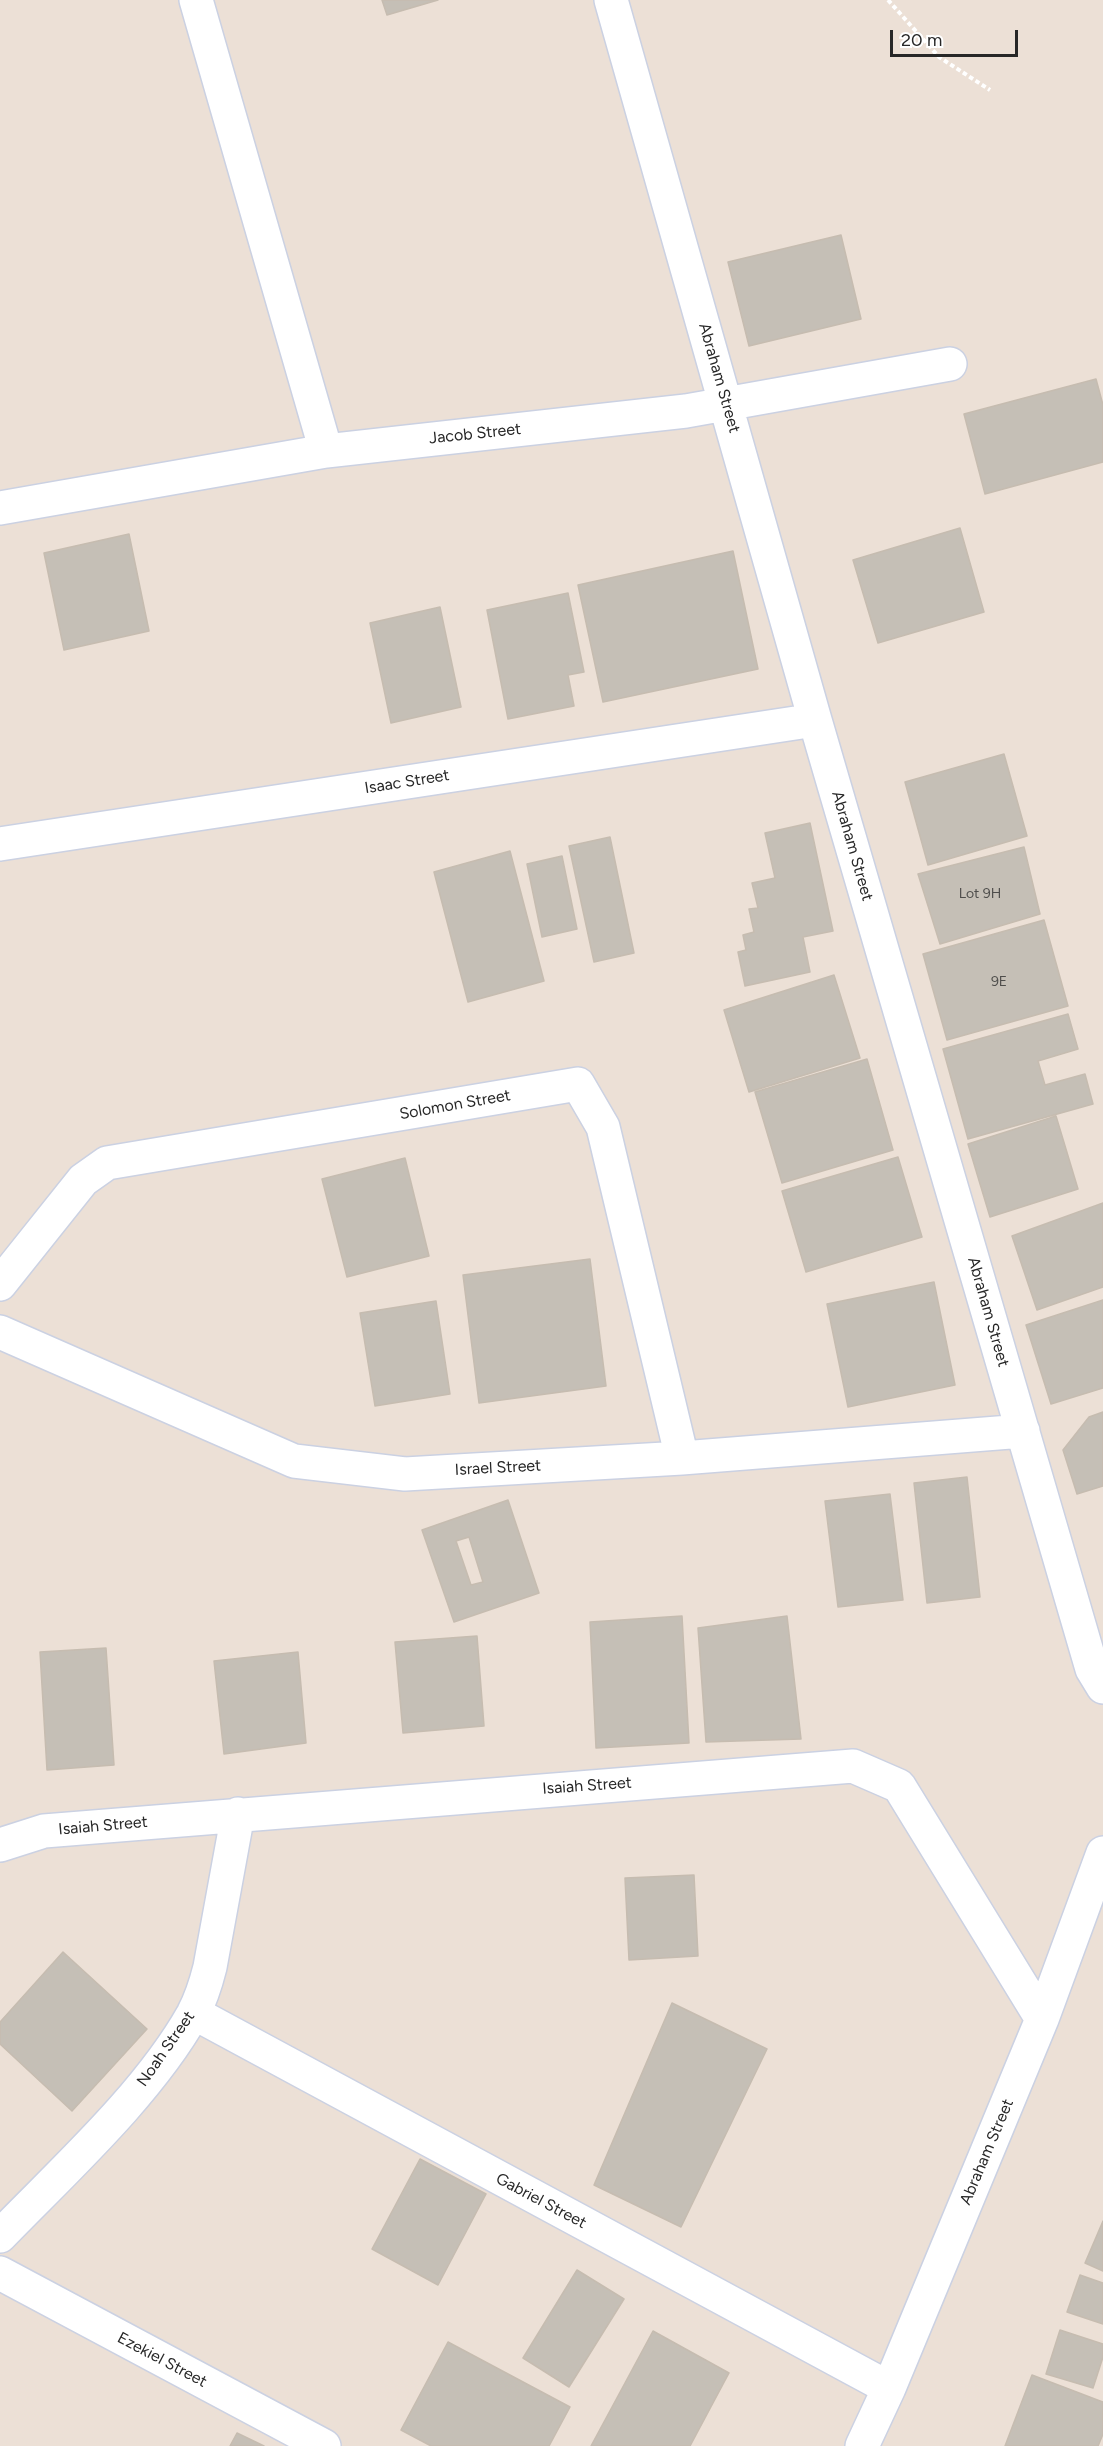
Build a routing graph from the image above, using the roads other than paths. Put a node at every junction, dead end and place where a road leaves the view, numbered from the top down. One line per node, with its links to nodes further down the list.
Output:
1 (195, 0): 5 (street)
2 (611, 0): 4 (street, Abraham Street)
3 (950, 364): 4 (street, Jacob Street)
4 (727, 405): 5 (street, Jacob Street); 7 (street, Abraham Street)
5 (326, 451): 6 (street, Jacob Street)
6 (0, 508)
7 (815, 720): 8 (street, Isaac Street); 11 (street, Abraham Street)
8 (0, 844)
9 (0, 1284): 12 (street, Solomon Street)
10 (0, 1332): 12 (street, Israel Street)
11 (1023, 1431): 12 (street, Israel Street); 13 (street, Abraham Street)
12 (681, 1458)
13 (1103, 1687)
14 (238, 1814): 15 (street, Isaiah Street); 17 (street, Noah Street); 18 (street, Isaiah Street)
15 (0, 1845)
16 (1103, 1853): 18 (street, Abraham Street)
17 (194, 2013): 19 (street, Noah Street); 21 (street, Gabriel Street)
18 (1042, 2019): 21 (street, Abraham Street)
19 (0, 2236)
20 (0, 2273): 22 (street, Ezekiel Street)
21 (889, 2388): 23 (street, Abraham Street)
22 (324, 2446)
23 (862, 2446)

